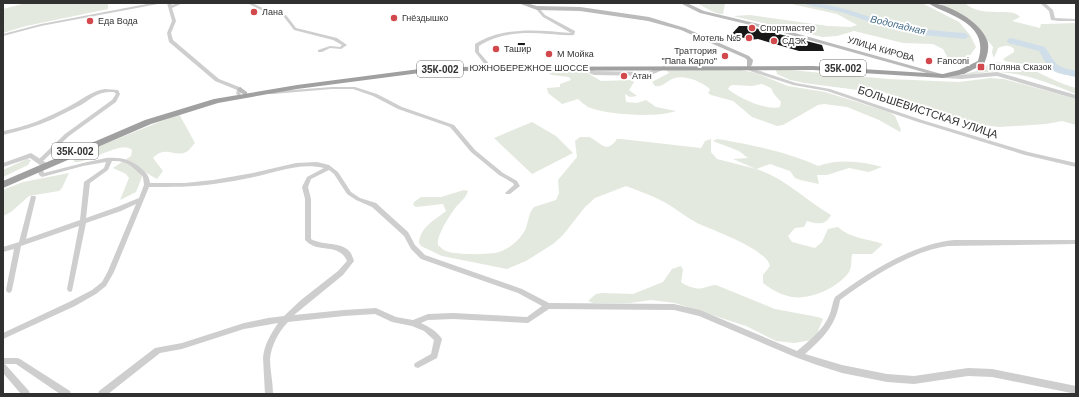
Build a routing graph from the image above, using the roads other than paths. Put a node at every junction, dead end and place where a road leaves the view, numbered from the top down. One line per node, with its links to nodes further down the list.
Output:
1 (158, 3): 11 (street)
2 (181, 3): 8 (street)
3 (248, 3): 12 (street)
4 (521, 3): 9 (main road, БОЛЬШЕВИСТСКАЯ УЛИЦА)
5 (683, 3): 15 (main road, УЛИЦА КИРОВА)
6 (1042, 3): 10 (street)
7 (932, 4): 15 (highway, ЮЖНОБЕРЕЖНОЕ ШОССЕ / 35К-002); 15 (highway, ЮЖНОБЕРЕЖНОЕ ШОССЕ / 35К-002)
8 (170, 5): 16 (street)
9 (537, 8): 13 (street); 14 (main road, БОЛЬШЕВИСТСКАЯ УЛИЦА)
10 (1076, 20)
11 (3, 35)
12 (320, 50)
13 (489, 66): 14 (highway, ЮЖНОБЕРЕЖНОЕ ШОССЕ / 35К-002); 16 (highway, ЮЖНОБЕРЕЖНОЕ ШОССЕ / 35К-002)
14 (750, 67): 15 (highway, ЮЖНОБЕРЕЖНОЕ ШОССЕ / 35К-002); 15 (highway, ЮЖНОБЕРЕЖНОЕ ШОССЕ / 35К-002); 17 (highway, ЮЖНОБЕРЕЖНОЕ ШОССЕ / 35К-002); 23 (street, БОЛЬШЕВИСТСКАЯ УЛИЦА)
15 (941, 76): 18 (street, УЛИЦА КИРОВА)
16 (240, 91): 22 (highway, ЮЖНОБЕРЕЖНОЕ ШОССЕ / 35К-002)
17 (264, 92): 22 (highway, ЮЖНОБЕРЕЖНОЕ ШОССЕ / 35К-002); 27 (street)
18 (1076, 97)
19 (3, 132): 22 (street)
20 (110, 160): 22 (street); 26 (street); 30 (street)
21 (3, 165): 22 (street)
22 (43, 165): 25 (highway, ЮЖНОБЕРЕЖНОЕ ШОССЕ)
23 (1076, 165)
24 (329, 166): 26 (street); 36 (street); 37 (street)
25 (3, 184)
26 (147, 185): 29 (street)
27 (508, 193)
28 (33, 197): 32 (street)
29 (141, 199): 30 (street); 39 (street)
30 (83, 221): 32 (street); 34 (street)
31 (1076, 242): 40 (street)
32 (20, 244): 33 (street); 35 (street)
33 (3, 250)
34 (70, 289)
35 (9, 290)
36 (548, 306): 38 (street); 40 (street)
37 (284, 320): 38 (street); 47 (street); 48 (street)
38 (413, 323): 42 (street)
39 (3, 336)
40 (798, 355): 44 (street)
41 (3, 361): 46 (street)
42 (418, 366)
43 (3, 367): 45 (street)
44 (1076, 390)
45 (26, 394)
46 (67, 394)
47 (102, 394)
48 (269, 394)

